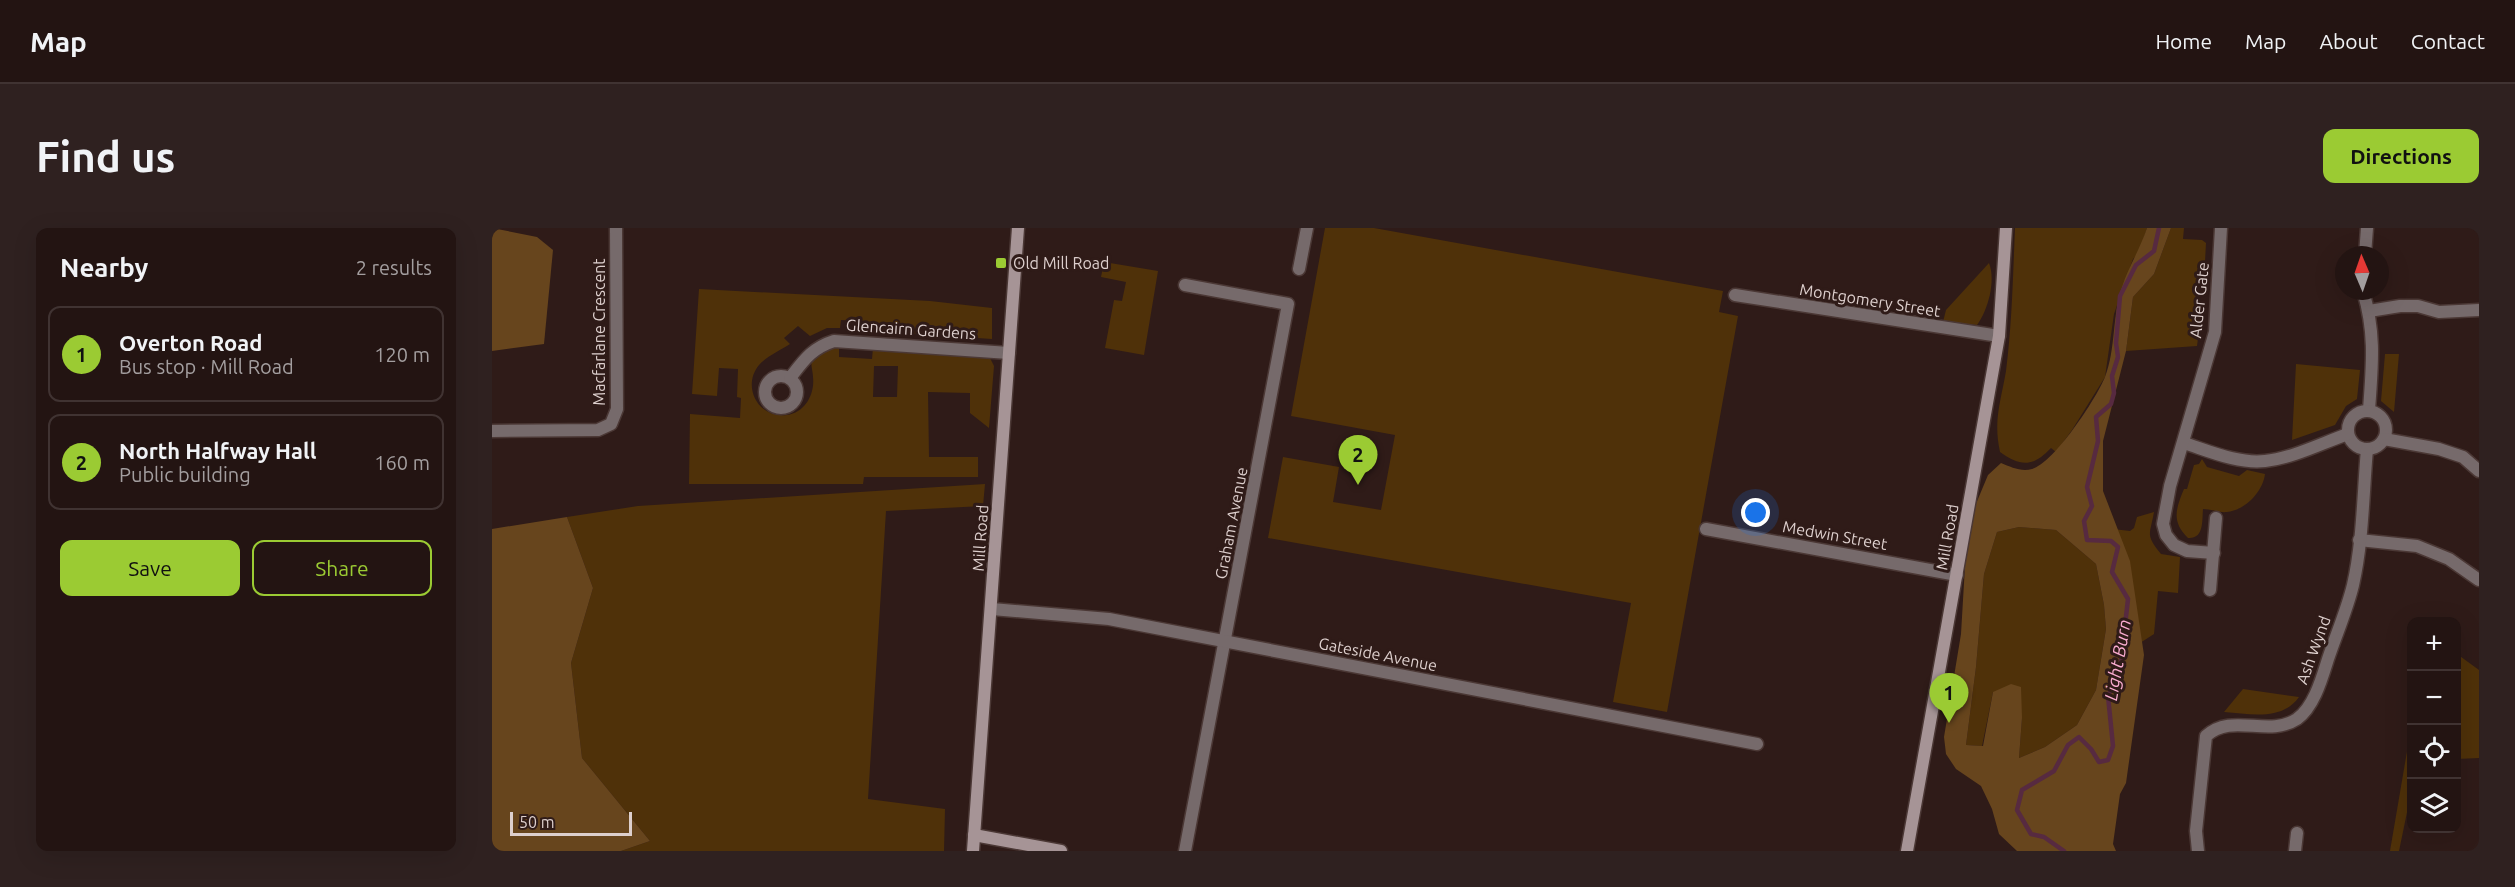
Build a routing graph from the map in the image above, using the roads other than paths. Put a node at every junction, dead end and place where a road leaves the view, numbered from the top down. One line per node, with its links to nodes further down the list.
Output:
1 (616, 228): 18 (street, Macfarlane Crescent)
2 (1018, 228): 15 (street, Mill Road)
3 (1306, 228): 8 (street)
4 (2006, 228): 14 (street, Mill Road)
5 (2222, 228): 21 (street, Alder Gate)
6 (2367, 228): 7 (street)
7 (2366, 246)
8 (1299, 269)
9 (1185, 285): 32 (street, Graham Avenue)
10 (1735, 296): 14 (street, Montgomery Street)
11 (2366, 300): 13 (street)
12 (2479, 310): 13 (street)
13 (2369, 311): 17 (street)
14 (2000, 336): 28 (street, Mill Road)
15 (1009, 352): 16 (street, Glencairn Gardens); 31 (street, Mill Road)
16 (790, 378)
17 (2369, 410): 19 (street); 20 (street)
18 (492, 431)
19 (2348, 434): 21 (street); 22 (street)
20 (2384, 439): 22 (street); 23 (street)
21 (2184, 443): 27 (street, Alder Gate)
22 (2367, 449): 26 (street, Ash Wynd)
23 (2479, 471)
24 (2216, 518): 27 (street)
25 (1706, 529): 28 (street, Medwin Street)
26 (2359, 540): 29 (street); 40 (street, Ash Wynd)
27 (2214, 553): 30 (street)
28 (1957, 575): 39 (street, Mill Road)
29 (2479, 580)
30 (2210, 590)
31 (992, 609): 32 (street, Gateside Avenue); 35 (street, Mill Road)
32 (1225, 640): 33 (street, Gateside Avenue); 38 (street, Graham Avenue)
33 (1757, 744)
34 (2297, 833): 41 (street)
35 (974, 835): 36 (street); 37 (street, Mill Road)
36 (1053, 850)
37 (973, 851)
38 (1185, 851)
39 (1907, 851)
40 (2198, 851)
41 (2295, 851)

